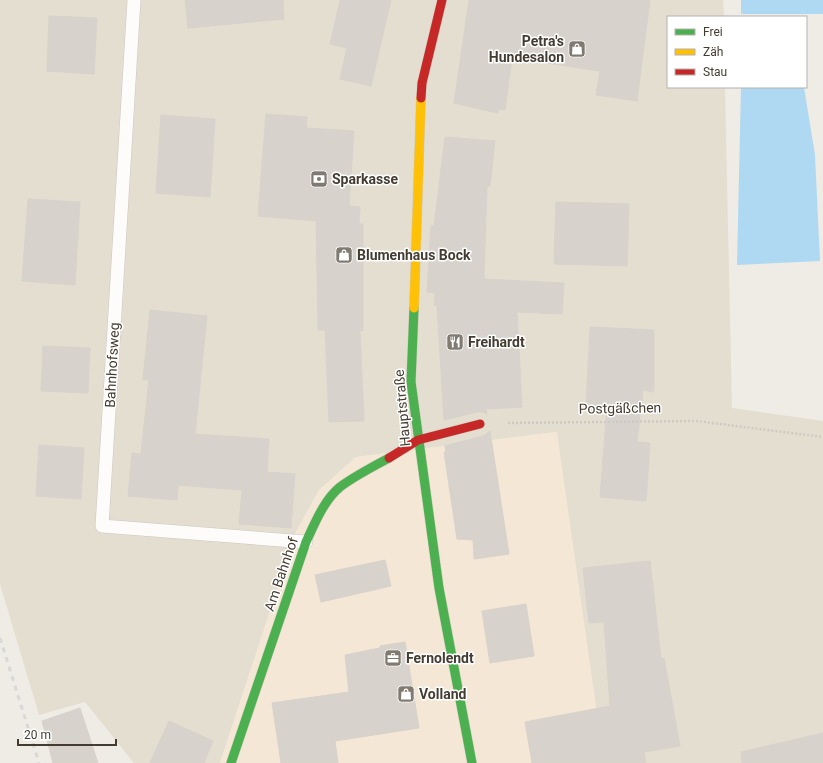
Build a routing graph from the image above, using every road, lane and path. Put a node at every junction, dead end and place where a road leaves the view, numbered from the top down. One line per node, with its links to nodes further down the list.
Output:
1 (134, 0): 6 (lane, Bahnhofsweg)
2 (442, 0): 5 (street, Hauptstraße)
3 (480, 424): 4 (path, Postgäßchen); 5 (street)
4 (823, 437)
5 (418, 440): 6 (street, Am Bahnhof); 8 (street, Hauptstraße)
6 (306, 542): 7 (street, Am Bahnhof)
7 (231, 763)
8 (472, 763)

